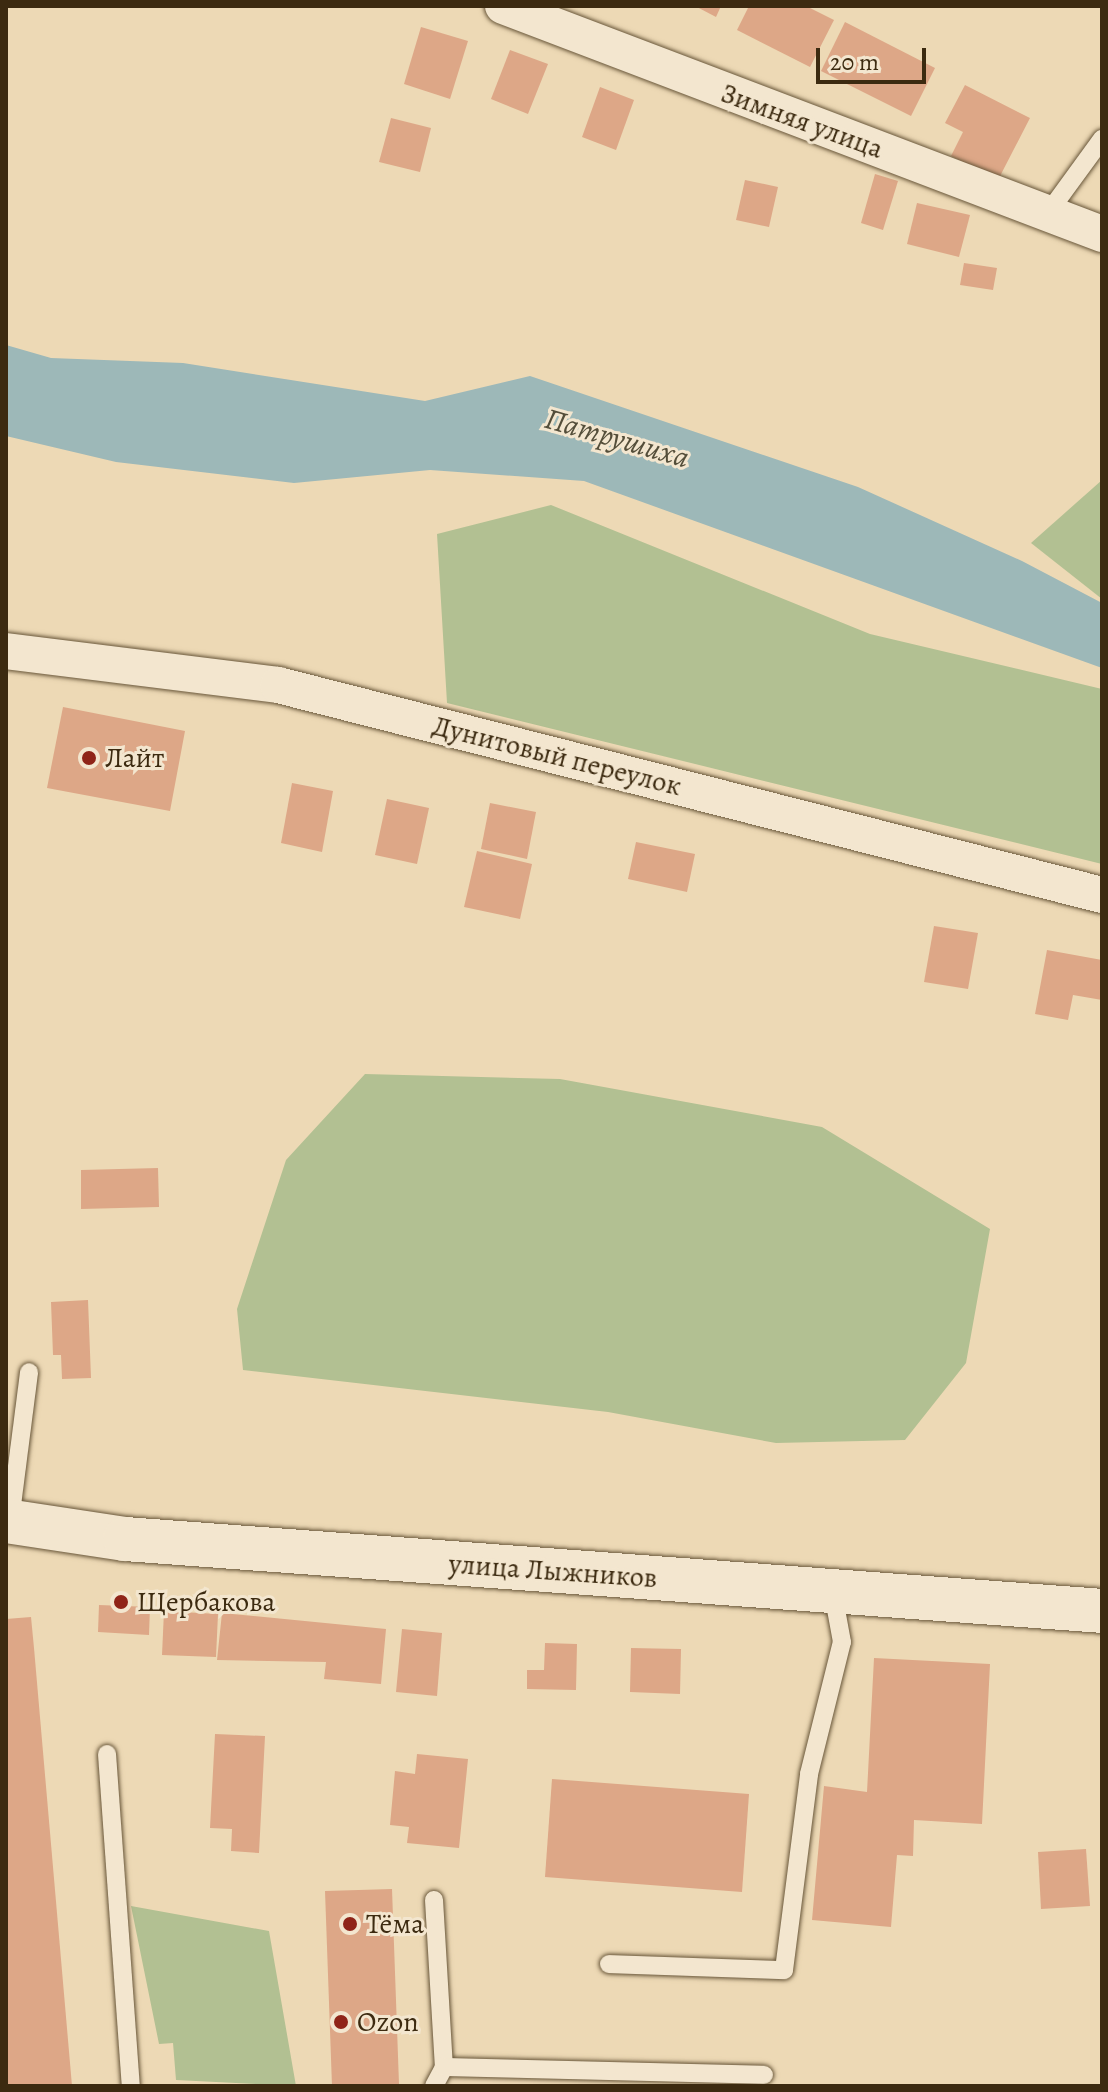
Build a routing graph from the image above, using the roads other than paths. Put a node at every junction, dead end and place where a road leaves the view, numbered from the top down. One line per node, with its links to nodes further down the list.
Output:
1 (503, 6): 3 (street, Зимняя улица)
2 (1102, 139): 3 (lane)
3 (1048, 213): 4 (street, Зимняя улица)
4 (1102, 234)
5 (6, 651): 6 (street, Дунитовый переулок)
6 (1102, 895)
7 (29, 1372): 8 (lane)
8 (8, 1521): 9 (main road, улица Лыжников)
9 (833, 1593): 10 (main road, улица Лыжников); 13 (lane)
10 (1102, 1611)
11 (107, 1754): 16 (lane)
12 (434, 1900): 14 (lane)
13 (609, 1964)
14 (444, 2067): 15 (lane); 17 (lane)
15 (764, 2075)
16 (131, 2086)
17 (434, 2086)

